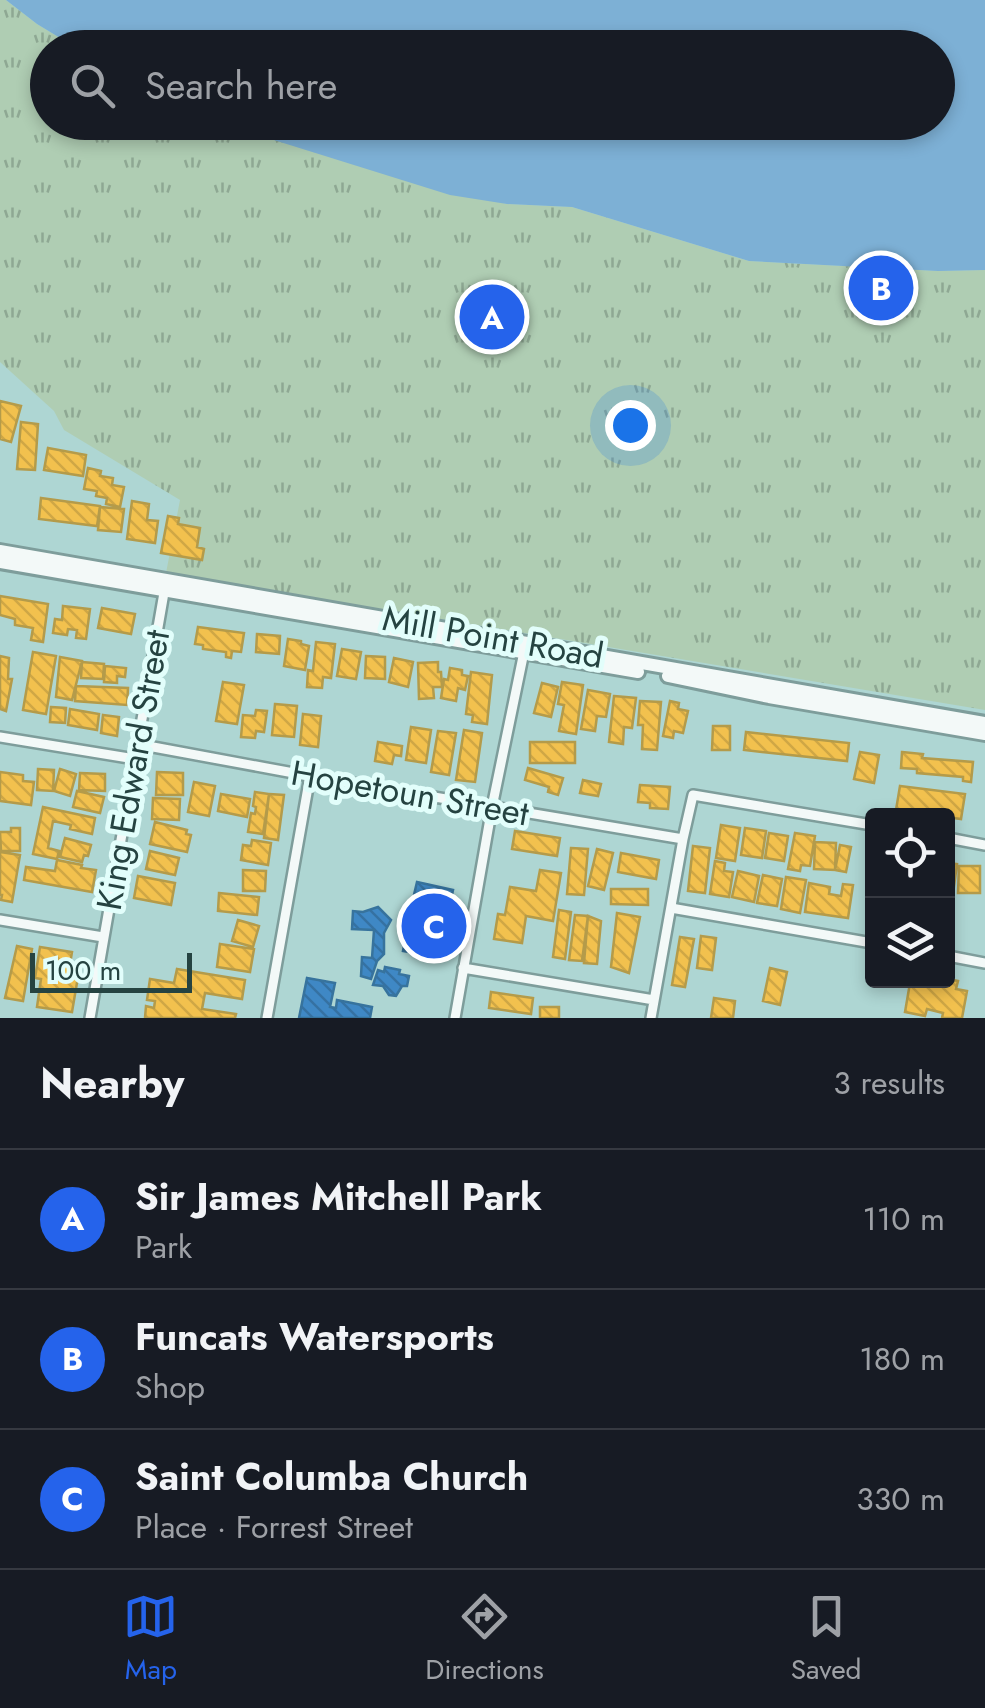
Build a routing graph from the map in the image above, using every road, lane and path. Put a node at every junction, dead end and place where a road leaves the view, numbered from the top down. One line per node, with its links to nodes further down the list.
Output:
1 (0, 551): 3 (main road, Mill Point Road)
2 (0, 562): 3 (main road, Mill Point Road)
3 (165, 586): 4 (main road, Mill Point Road); 8 (street, King Edward Street)
4 (525, 647): 5 (main road, Mill Point Road); 6 (main road, Mill Point Road); 11 (street)
5 (985, 723)
6 (985, 734)
7 (0, 737): 9 (street)
8 (137, 744): 9 (street, King Edward Street); 10 (street, Hopetoun Street)
9 (135, 759): 18 (street, King Edward Street)
10 (310, 776): 11 (street, Hopetoun Street); 25 (street)
11 (492, 807): 13 (street, Hopetoun Street); 22 (street)
12 (865, 824): 13 (street)
13 (683, 839): 16 (street)
14 (955, 839): 15 (street)
15 (985, 845)
16 (672, 908): 19 (street); 23 (street)
17 (0, 920): 18 (street)
18 (104, 936): 24 (street, King Edward Street)
19 (865, 942)
20 (955, 957): 21 (street)
21 (985, 963)
22 (463, 968): 23 (street); 26 (street)
23 (654, 1000): 27 (street)
24 (90, 1018)
25 (267, 1018)
26 (455, 1018)
27 (651, 1018)

